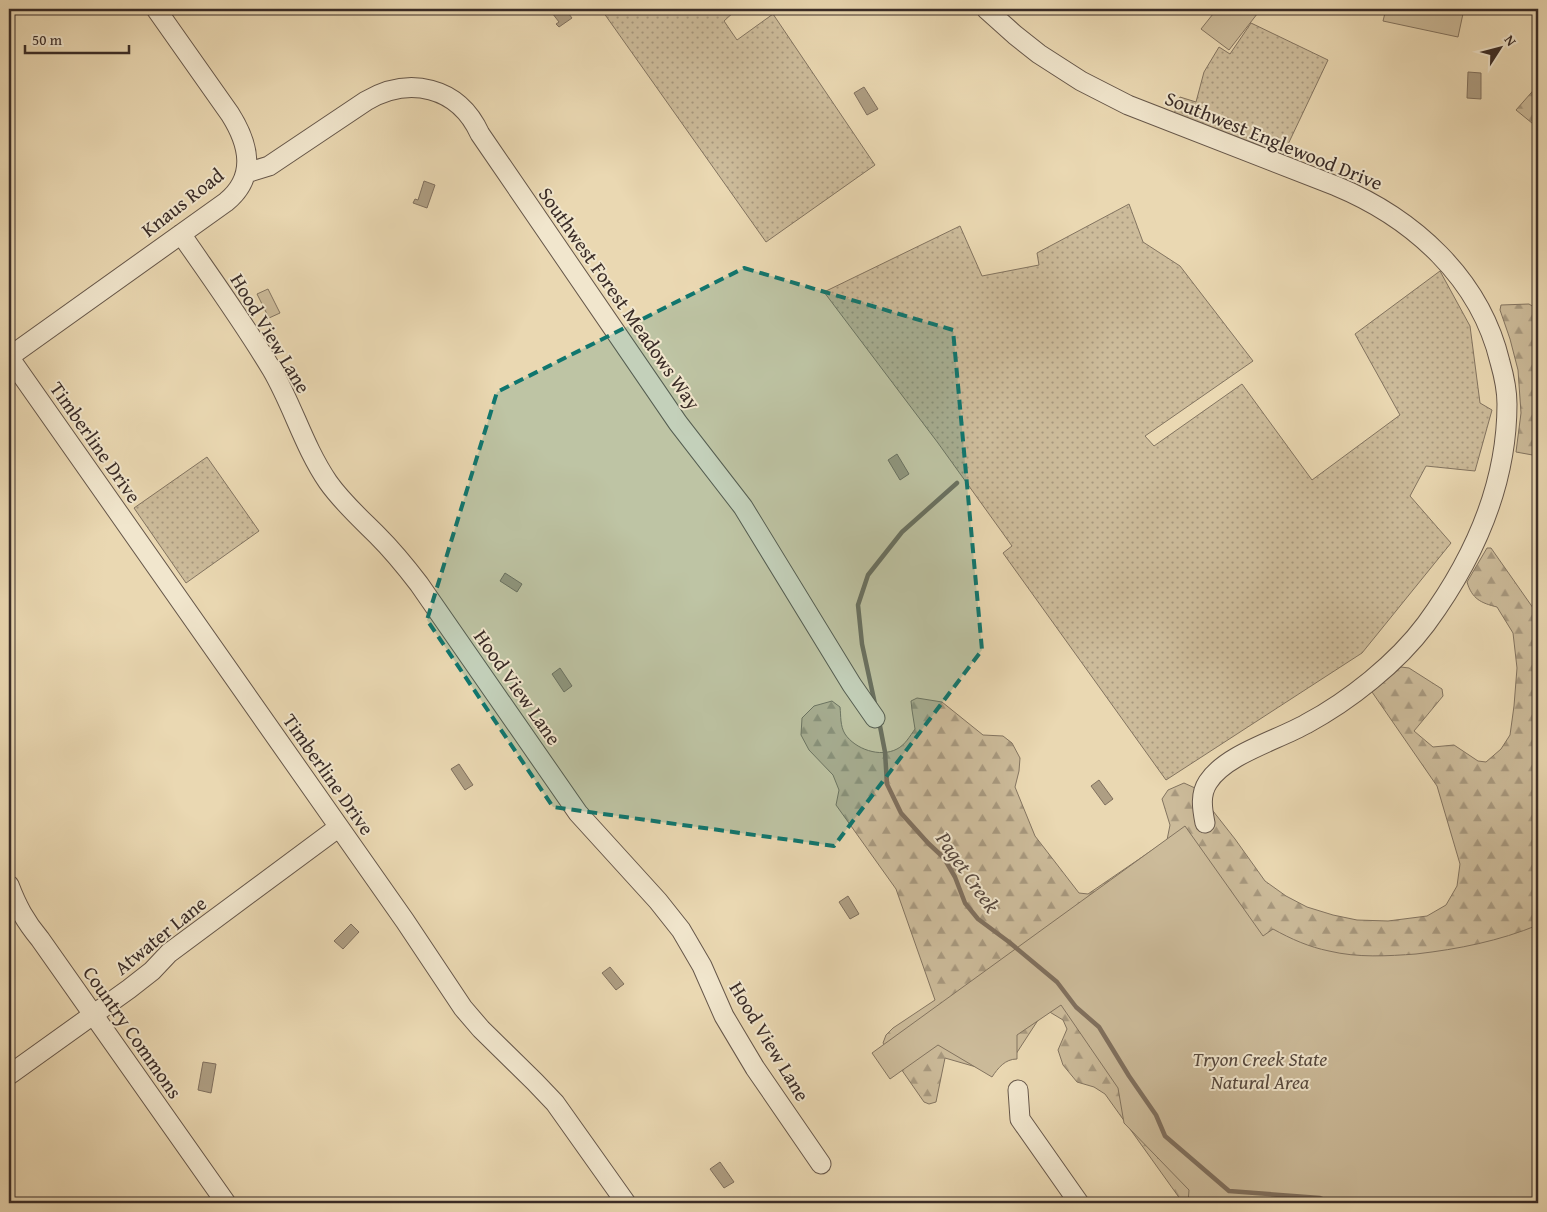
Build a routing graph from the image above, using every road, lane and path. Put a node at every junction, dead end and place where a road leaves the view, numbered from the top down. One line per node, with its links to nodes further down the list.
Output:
1 (156, 9): 3 (street, Knaus Road)
2 (986, 9): 7 (street, Southwest Englewood Drive)
3 (246, 173): 4 (street, Knaus Road); 6 (street, Southwest Forest Meadows Way)
4 (181, 234): 5 (street, Knaus Road); 13 (street, Hood View Lane)
5 (9, 357): 8 (street, Timberline Drive)
6 (875, 718)
7 (1205, 823)
8 (339, 827): 10 (street, Atwater Lane); 15 (street, Timberline Drive)
9 (9, 885): 10 (street, Country Commons)
10 (93, 1015): 11 (street, Atwater Lane); 14 (street, Country Commons)
11 (9, 1075)
12 (1018, 1090): 16 (street)
13 (821, 1164)
14 (226, 1203)
15 (626, 1203)
16 (1079, 1203)

